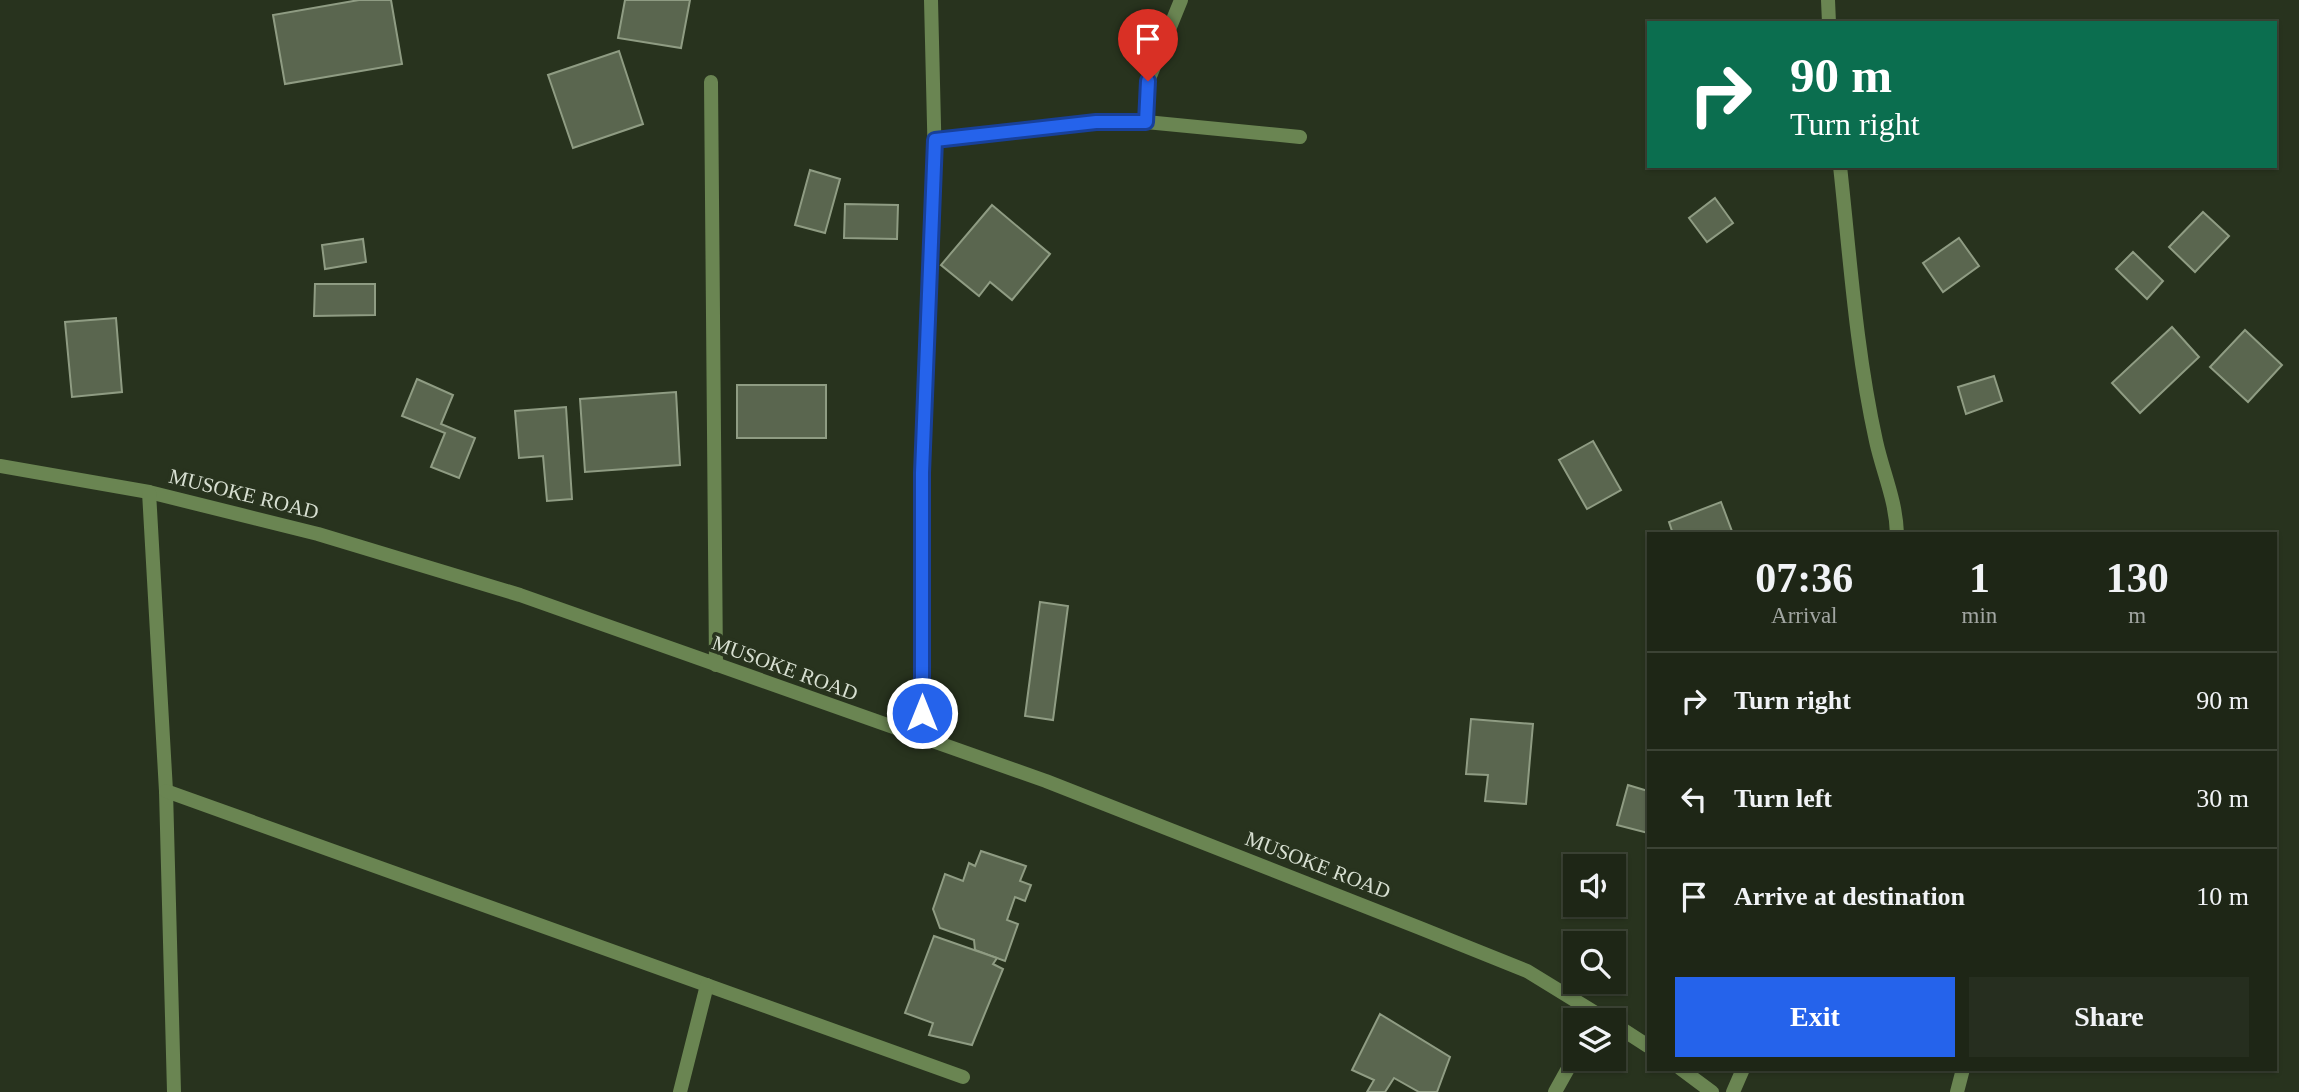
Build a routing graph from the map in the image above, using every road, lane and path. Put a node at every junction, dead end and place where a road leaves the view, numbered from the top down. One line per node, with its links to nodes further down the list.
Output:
1 (931, 0): 8 (street)
2 (1181, 0): 6 (street)
3 (1828, 0): 4 (street)
4 (1829, 21)
5 (711, 82): 13 (street)
6 (1146, 122): 7 (street); 8 (street)
7 (1300, 137)
8 (935, 140): 14 (street)
9 (1840, 168): 12 (street)
10 (0, 466): 11 (street, MUSOKE ROAD)
11 (149, 492): 13 (street, MUSOKE ROAD); 15 (street)
12 (1897, 532)
13 (716, 665): 14 (street, MUSOKE ROAD)
14 (922, 739): 17 (street, MUSOKE ROAD)
15 (166, 791): 16 (street); 25 (street)
16 (707, 985): 24 (street); 26 (street)
17 (1584, 1008)
18 (1626, 1032): 19 (street)
19 (1647, 1045)
20 (1567, 1071): 27 (street)
21 (1684, 1071): 28 (street)
22 (1742, 1071): 29 (street)
23 (1962, 1071): 30 (street)
24 (963, 1077)
25 (174, 1092)
26 (680, 1092)
27 (1555, 1092)
28 (1712, 1092)
29 (1733, 1092)
30 (1957, 1092)

